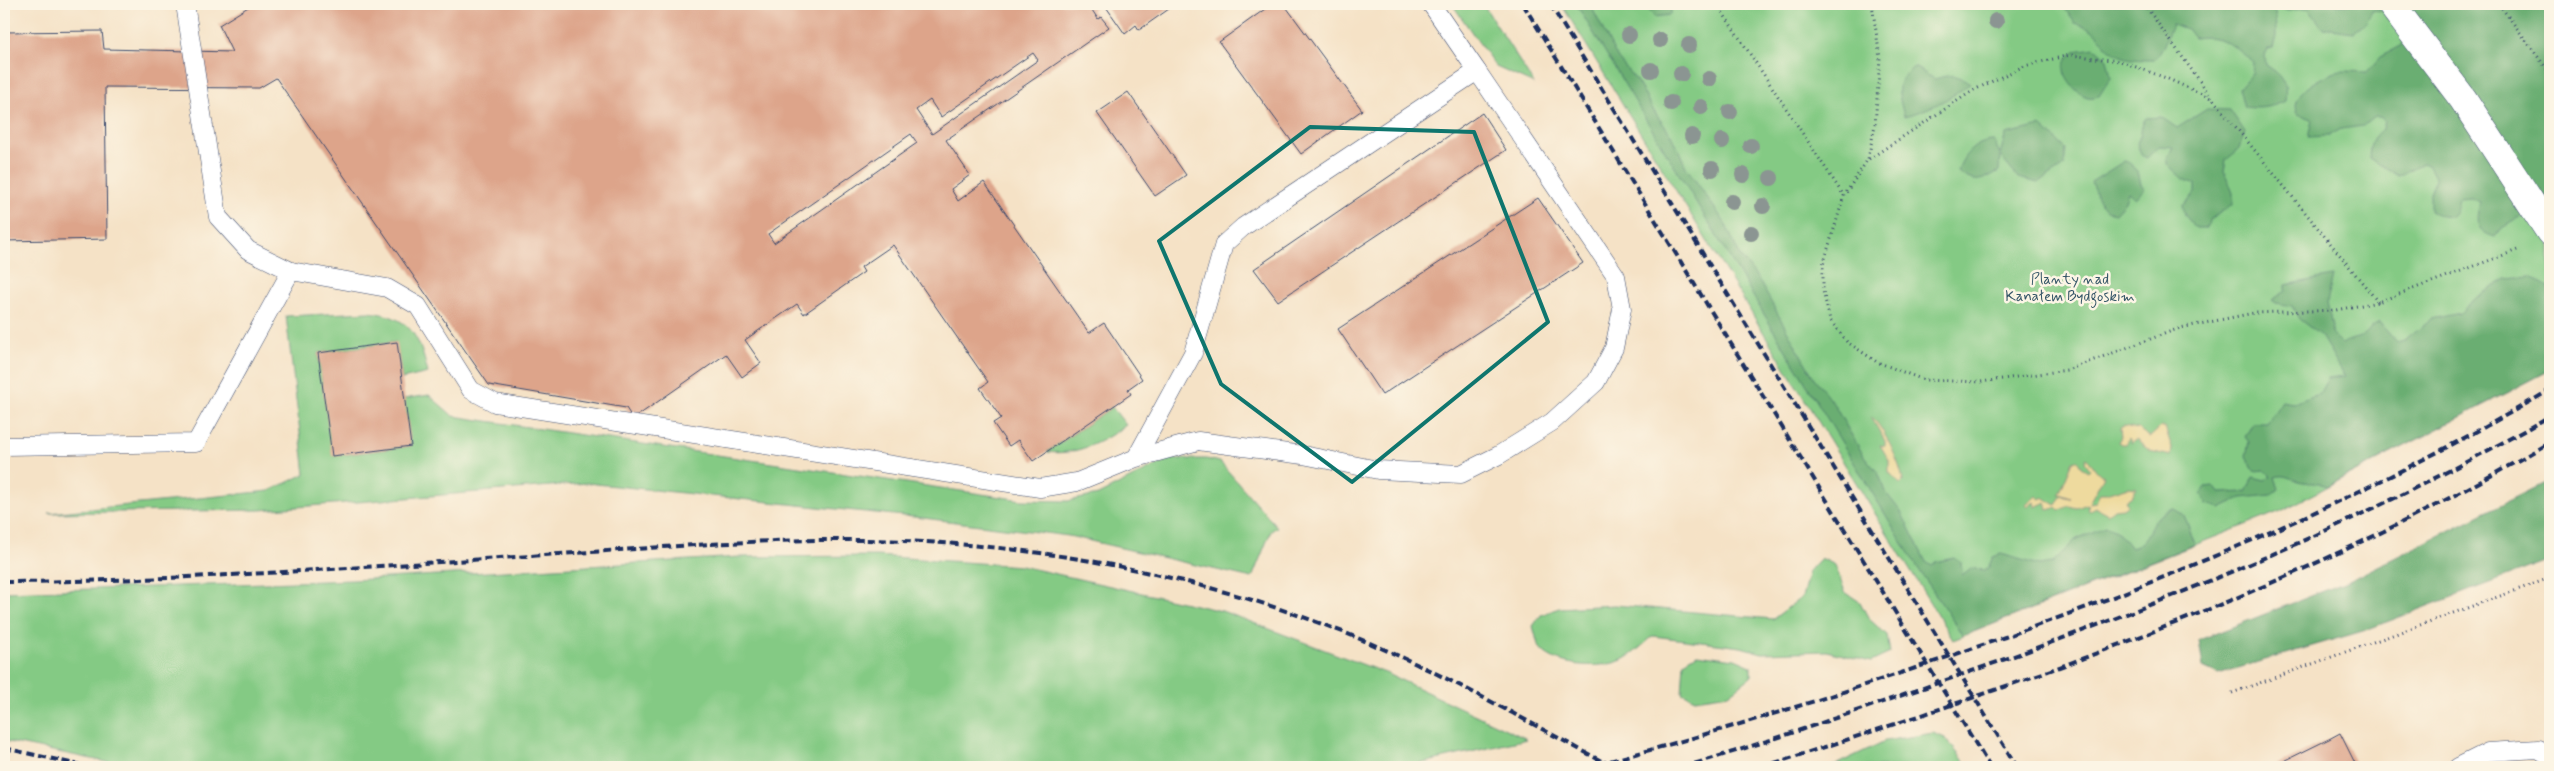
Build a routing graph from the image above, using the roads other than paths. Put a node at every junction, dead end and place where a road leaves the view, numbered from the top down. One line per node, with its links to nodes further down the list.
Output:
1 (185, 4): 6 (lane)
2 (1431, 4): 4 (lane)
3 (2391, 4): 5 (street)
4 (1477, 71): 8 (lane); 8 (lane)
5 (2550, 232)
6 (291, 271): 7 (lane); 8 (lane)
7 (4, 446)
8 (1136, 458)
9 (2550, 756): 10 (lane)
10 (2458, 767)

